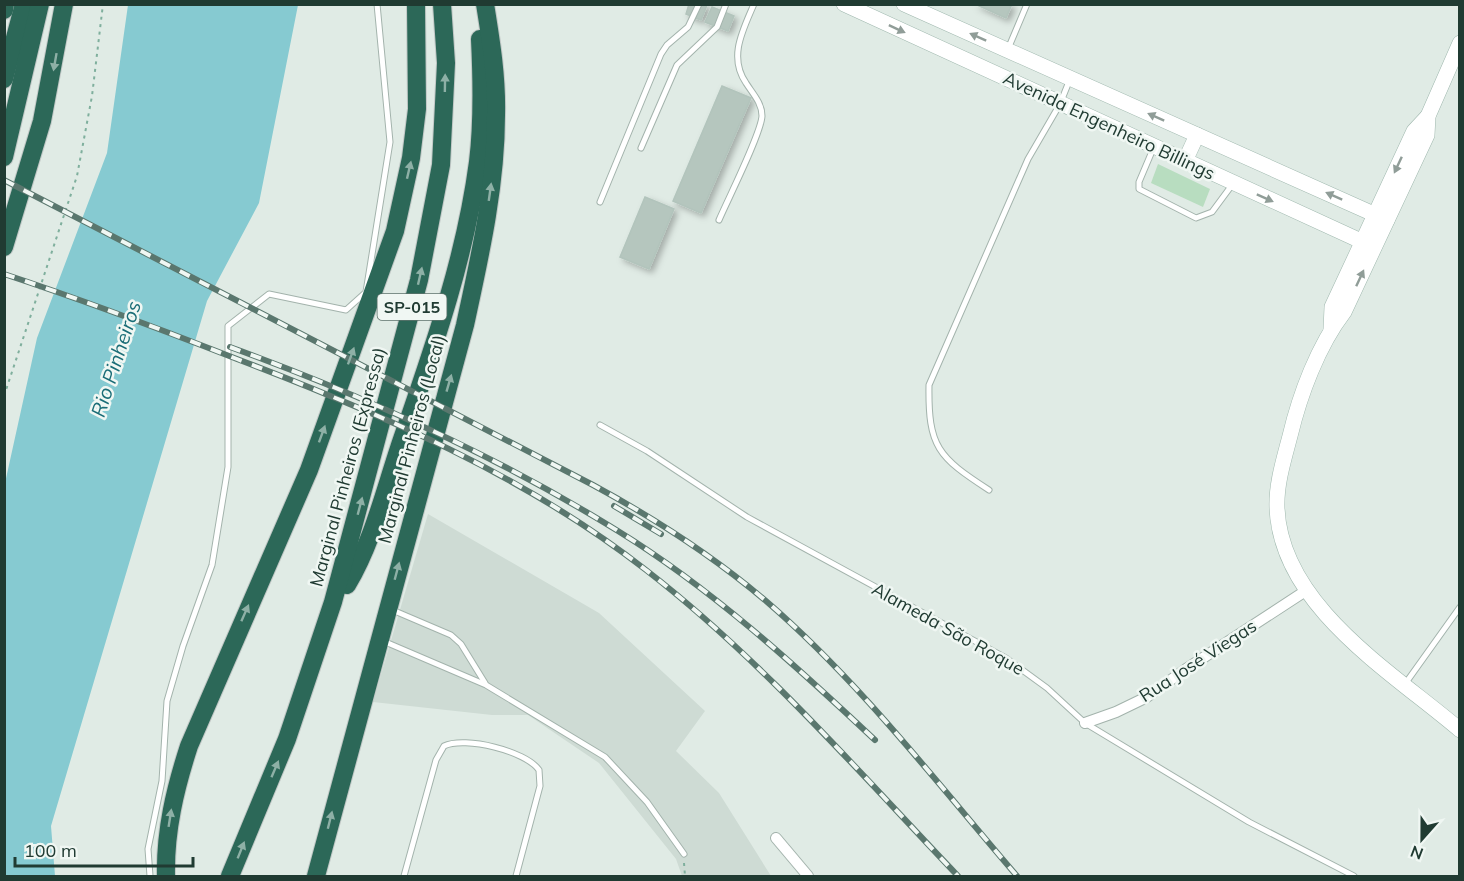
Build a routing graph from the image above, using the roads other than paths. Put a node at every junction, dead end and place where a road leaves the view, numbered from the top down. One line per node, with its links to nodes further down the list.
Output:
1 (5, 4): 15 (highway)
2 (24, 4): 19 (highway)
3 (40, 4): 24 (highway)
4 (64, 4): 31 (highway, one-way to 31)
5 (377, 4): 45 (lane)
6 (441, 4): 35 (highway, Marginal Pinheiros (Expressa) / SP-015, one-way to 6)
7 (484, 4): 35 (highway); 37 (highway, Marginal Pinheiros (Local), one-way to 7)
8 (699, 4): 27 (lane)
9 (726, 4): 22 (lane)
10 (754, 4): 29 (lane)
11 (844, 4): 20 (street, Avenida Engenheiro Billings, one-way to 20)
12 (904, 4): 17 (street, Avenida Engenheiro Billings, one-way to 12)
13 (1028, 4): 17 (lane)
14 (414, 5): 46 (highway, one-way to 14)
15 (4, 10)
16 (1460, 43): 28 (street)
17 (1007, 50): 18 (street, Avenida Engenheiro Billings)
18 (1070, 78): 20 (lane); 21 (street, Avenida Engenheiro Billings, one-way to 18)
19 (4, 79)
20 (1060, 104): 23 (street, Avenida Engenheiro Billings); 33 (lane)
21 (1197, 135): 25 (street); 28 (street, Avenida Engenheiro Billings, one-way to 21)
22 (641, 148)
23 (1154, 148): 25 (street, Avenida Engenheiro Billings); 26 (lane)
24 (4, 157)
25 (1185, 161): 26 (street, Avenida Engenheiro Billings)
26 (1233, 183): 30 (street, Avenida Engenheiro Billings, one-way to 30)
27 (600, 202)
28 (1381, 217): 30 (street)
29 (719, 220)
30 (1368, 245): 34 (street)
31 (4, 247)
32 (600, 425): 41 (lane, Alameda São Roque)
33 (989, 490)
34 (1306, 590): 40 (street); 41 (street, Rua José Viegas)
35 (333, 602): 47 (highway, Marginal Pinheiros (Expressa) / SP-015, one-way to 35)
36 (1460, 607): 40 (lane)
37 (387, 608): 38 (highway, Marginal Pinheiros (Local)); 39 (lane)
38 (378, 639): 39 (lane); 48 (highway, Marginal Pinheiros (Local), one-way to 38)
39 (486, 685): 44 (lane)
40 (1404, 685): 42 (street)
41 (1085, 723): 52 (lane, Alameda São Roque)
42 (1456, 726)
43 (776, 838): 51 (street)
44 (684, 854)
45 (150, 876)
46 (166, 876)
47 (230, 876)
48 (316, 876)
49 (404, 876): 50 (lane)
50 (516, 876)
51 (808, 876)
52 (1354, 876)

